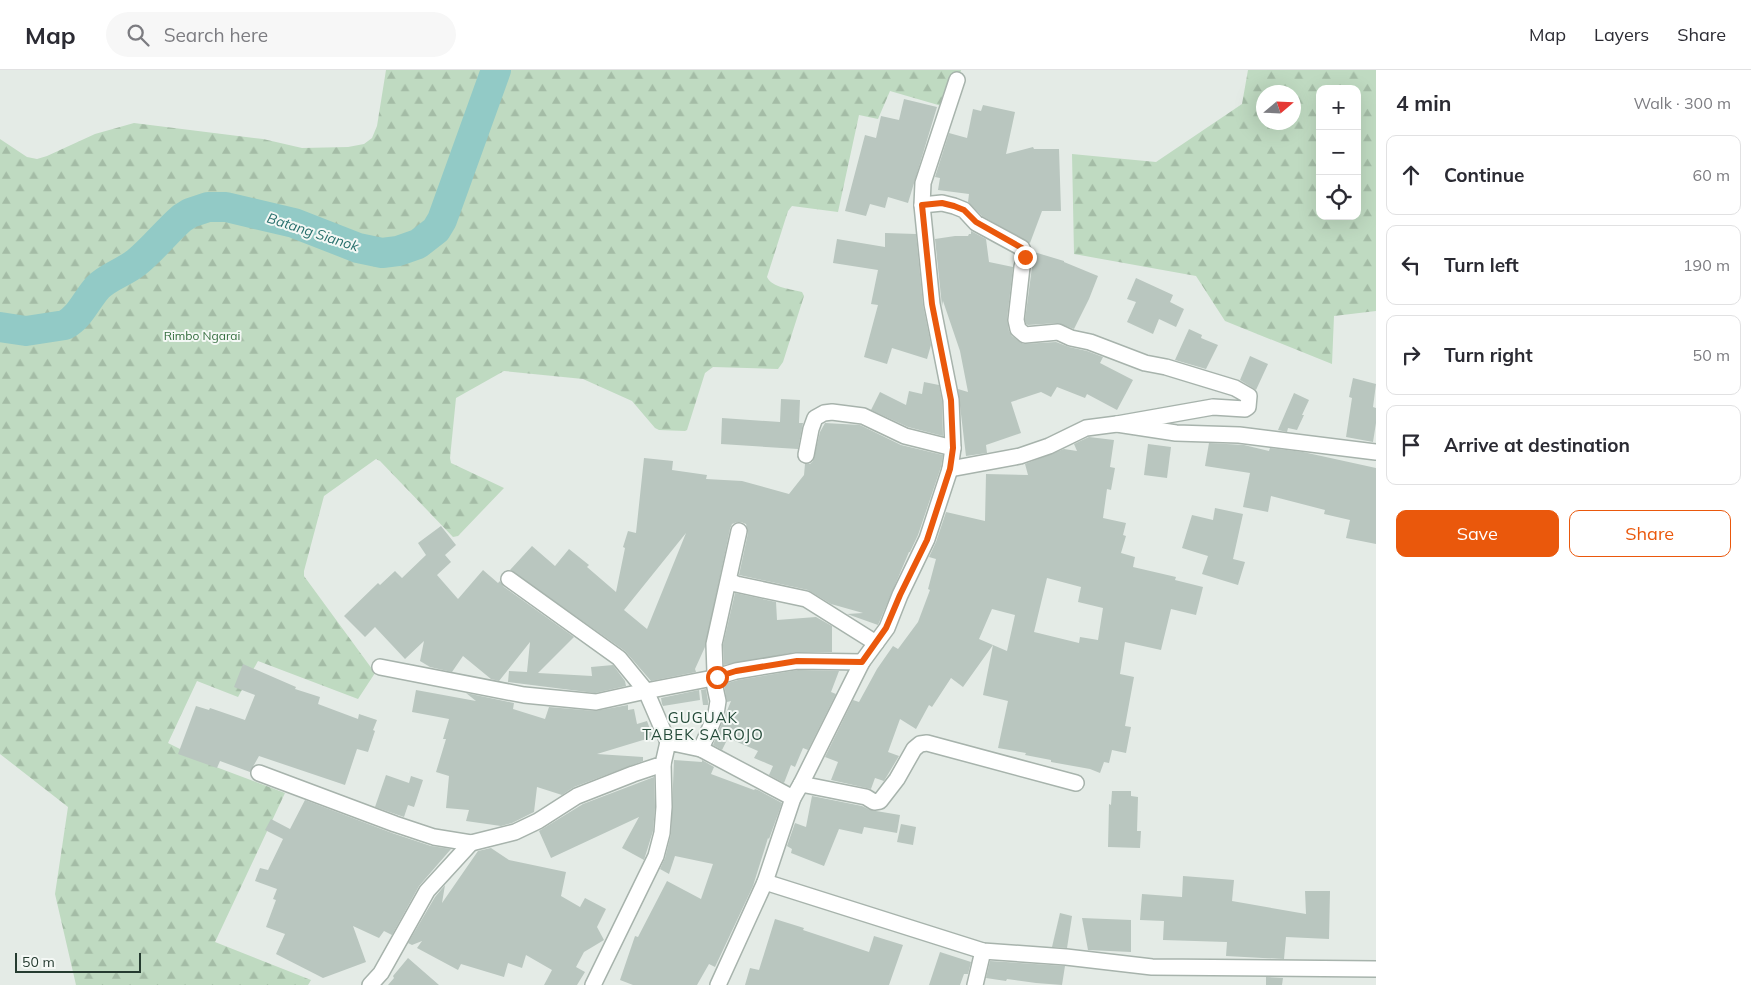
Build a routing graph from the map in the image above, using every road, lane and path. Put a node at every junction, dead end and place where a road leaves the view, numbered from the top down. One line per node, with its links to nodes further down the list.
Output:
1 (957, 80): 2 (street)
2 (922, 205): 3 (street); 6 (street)
3 (1245, 409): 4 (street); 5 (street)
4 (1117, 424): 5 (street); 9 (street)
5 (1239, 435): 7 (street)
6 (953, 448): 8 (street); 9 (street)
7 (1376, 452)
8 (806, 455)
9 (950, 469): 13 (street)
10 (739, 531): 12 (street)
11 (509, 579): 17 (street)
12 (728, 581): 13 (street); 16 (street)
13 (876, 643): 14 (street)
14 (862, 662): 16 (street); 23 (street)
15 (380, 667): 17 (street)
16 (713, 678): 17 (street); 19 (street)
17 (646, 691): 18 (street)
18 (668, 742): 19 (street); 20 (street)
19 (701, 749): 24 (street)
20 (663, 764): 25 (street); 30 (street)
21 (259, 773): 25 (street)
22 (1076, 783): 23 (street)
23 (801, 784): 24 (street)
24 (793, 798): 26 (street)
25 (471, 843): 29 (street)
26 (764, 882): 27 (street); 31 (street)
27 (983, 951): 28 (street); 32 (street)
28 (1376, 969)
29 (370, 985)
30 (594, 985)
31 (718, 985)
32 (974, 985)

